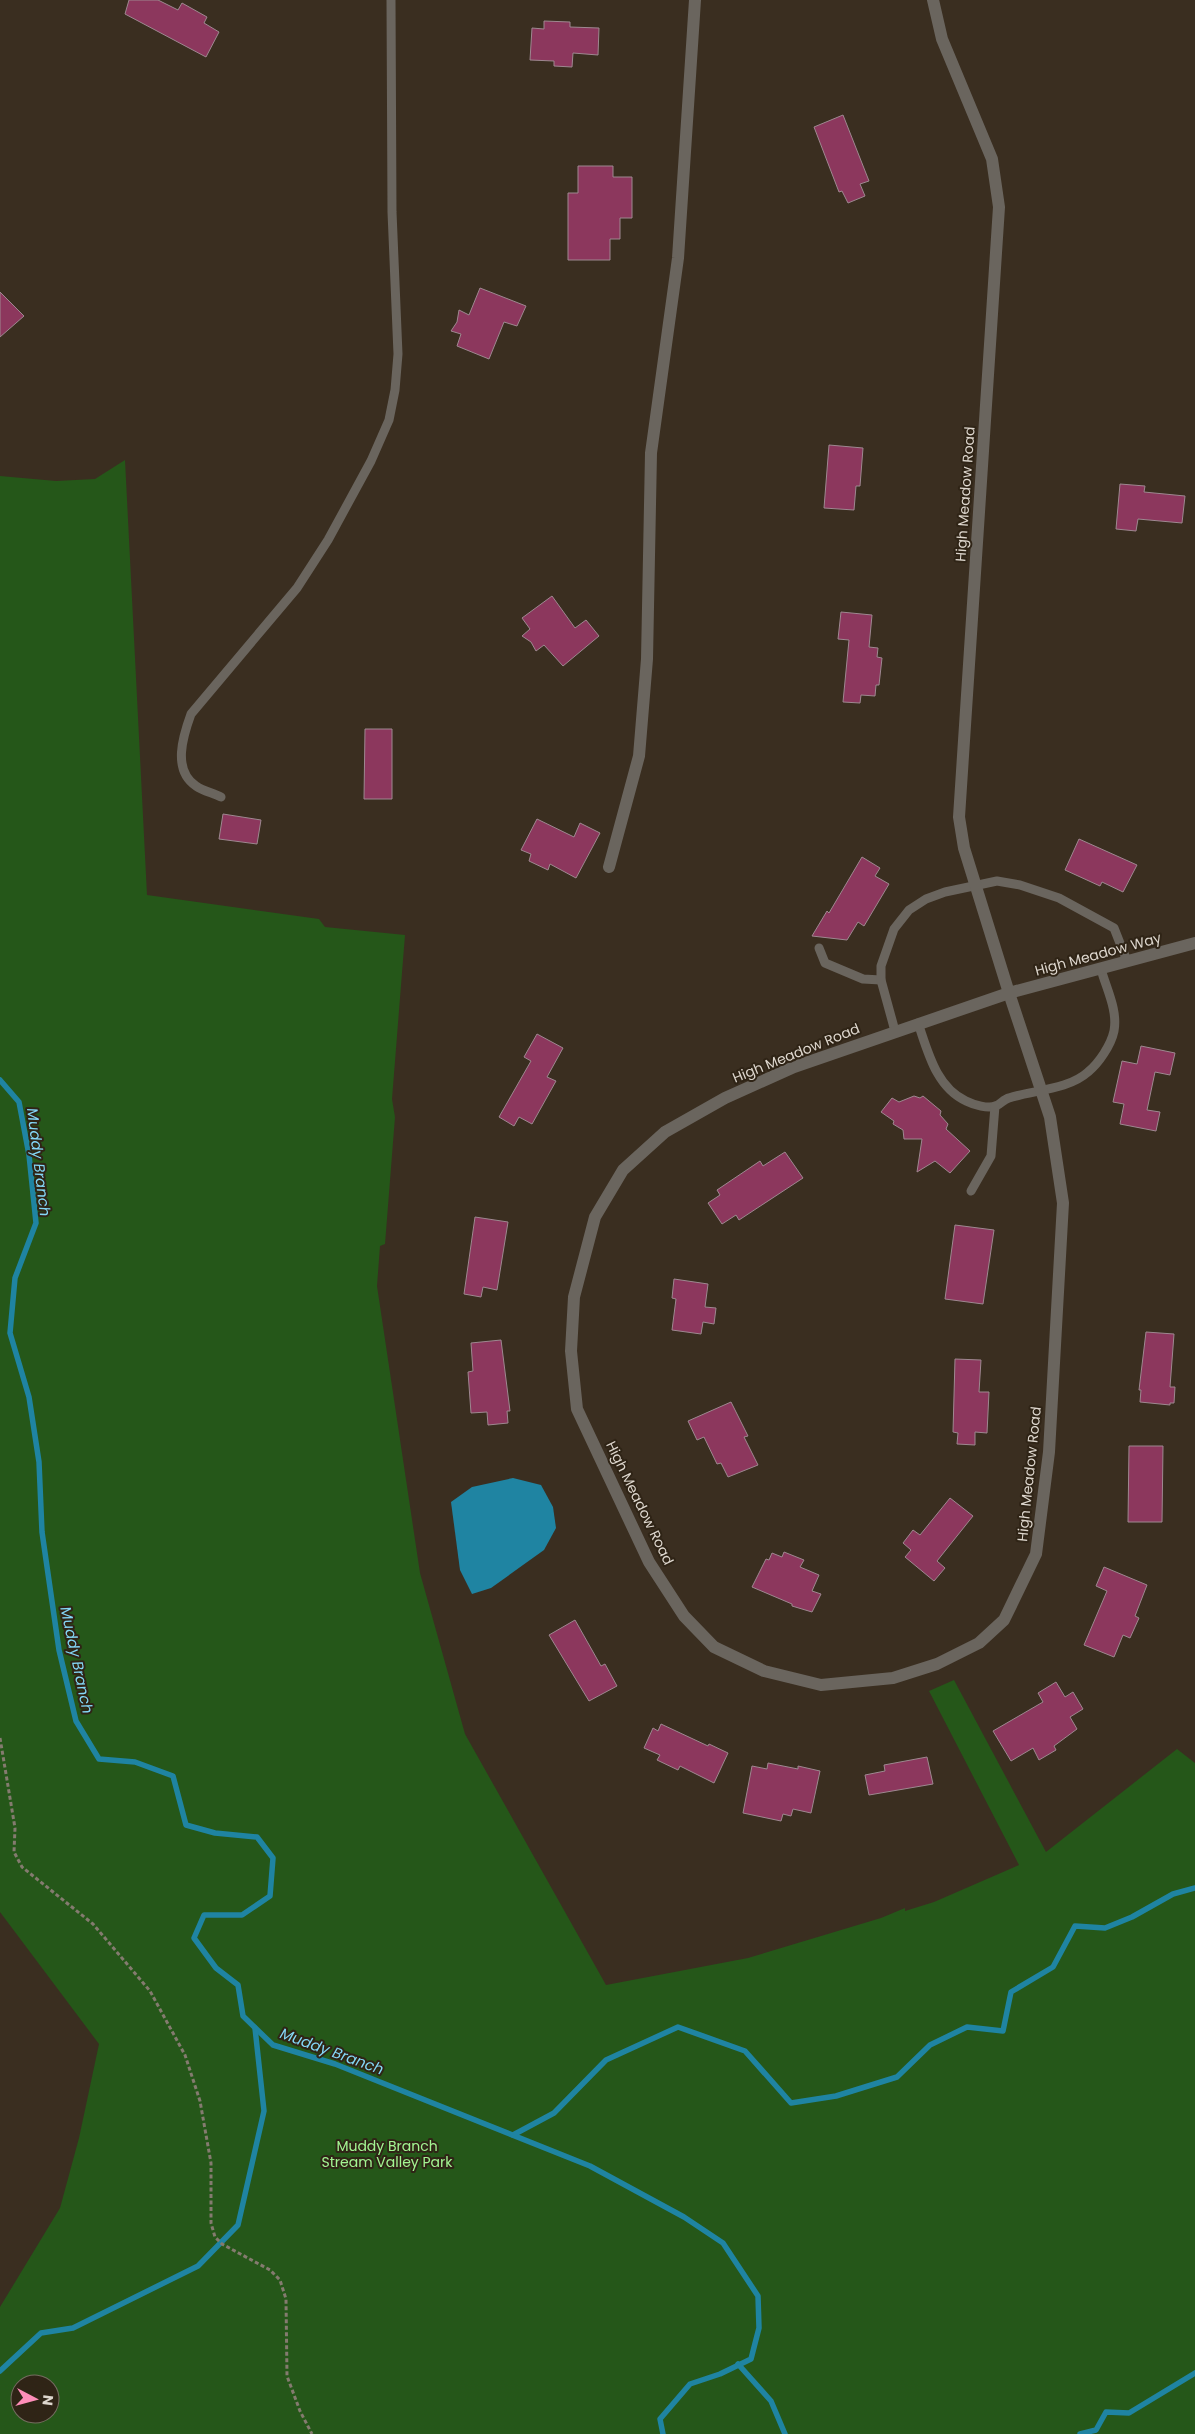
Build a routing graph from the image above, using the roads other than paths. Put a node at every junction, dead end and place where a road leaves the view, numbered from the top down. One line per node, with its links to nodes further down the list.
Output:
1 (391, 0): 4 (lane)
2 (696, 0): 5 (street)
3 (933, 0): 6 (street, High Meadow Road)
4 (221, 796)
5 (609, 867)
6 (975, 885): 9 (lane); 11 (lane); 12 (street, High Meadow Road)
7 (1195, 943): 9 (street, High Meadow Way)
8 (819, 948): 11 (lane)
9 (1127, 961): 10 (street, High Meadow Way)
10 (1101, 968): 12 (street, High Meadow Way); 15 (lane)
11 (881, 980): 14 (lane)
12 (1009, 993): 13 (street, High Meadow Road); 15 (street, High Meadow Road)
13 (918, 1023): 14 (street, High Meadow Road); 16 (lane)
14 (895, 1031): 15 (street, High Meadow Road)
15 (1041, 1090): 16 (lane)
16 (995, 1106): 17 (lane)
17 (971, 1190)

